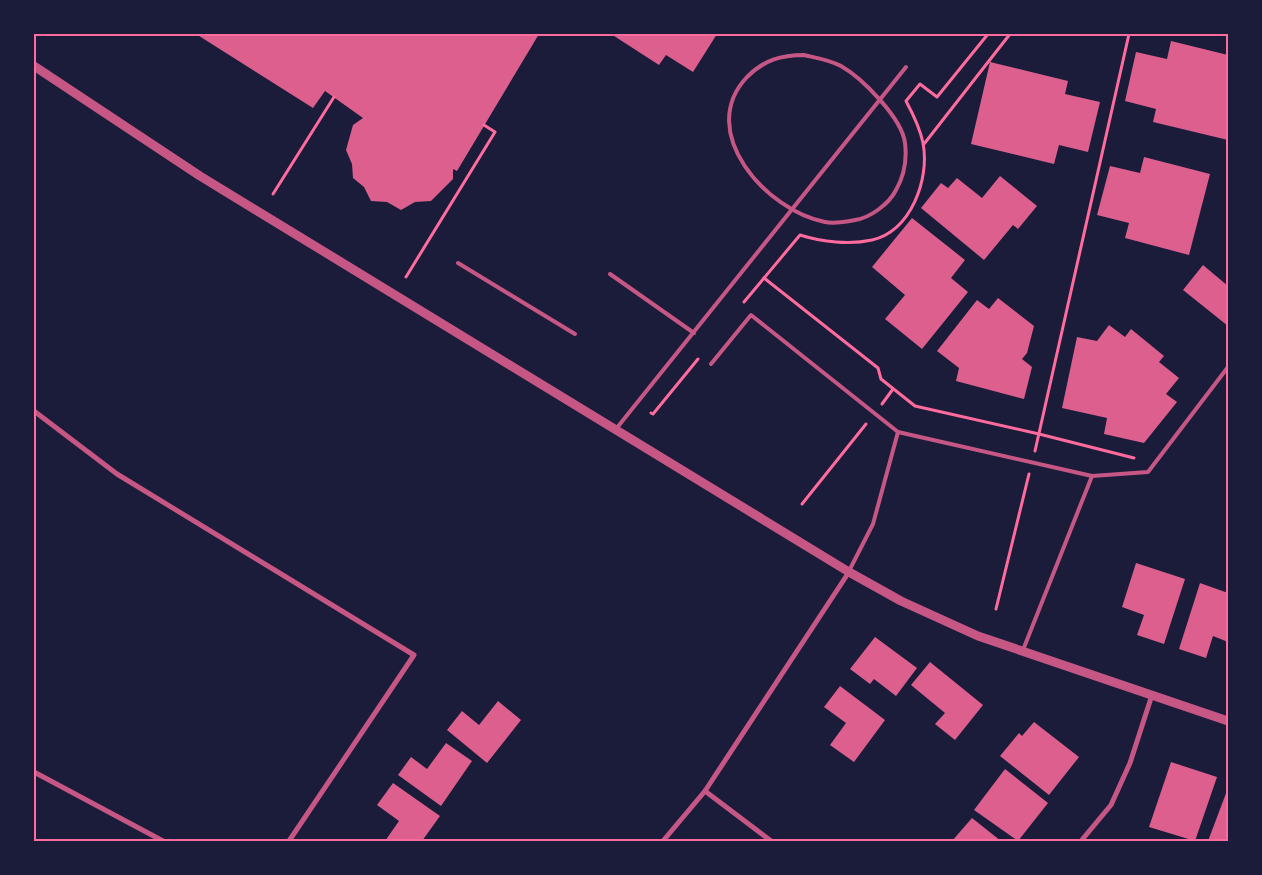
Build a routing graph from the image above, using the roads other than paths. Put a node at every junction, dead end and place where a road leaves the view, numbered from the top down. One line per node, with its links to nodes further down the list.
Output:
1 (34, 66): 12 (street)
2 (906, 66): 3 (lane)
3 (879, 99): 4 (lane); 4 (lane); 4 (lane)
4 (790, 209): 7 (lane)
5 (458, 263): 8 (lane)
6 (610, 274): 7 (lane)
7 (694, 333): 12 (lane)
8 (575, 334)
9 (711, 364): 13 (lane)
10 (1228, 367): 14 (lane)
11 (34, 411): 22 (street)
12 (616, 429): 15 (street)
13 (898, 432): 14 (lane); 15 (lane)
14 (1092, 476): 16 (lane)
15 (849, 572): 16 (street); 20 (street)
16 (1022, 650): 17 (street)
17 (1152, 694): 18 (street); 25 (street)
18 (1228, 720)
19 (34, 772): 21 (street)
20 (704, 791): 23 (street); 24 (street)
21 (163, 841)
22 (289, 841)
23 (664, 841)
24 (771, 841)
25 (1081, 841)

